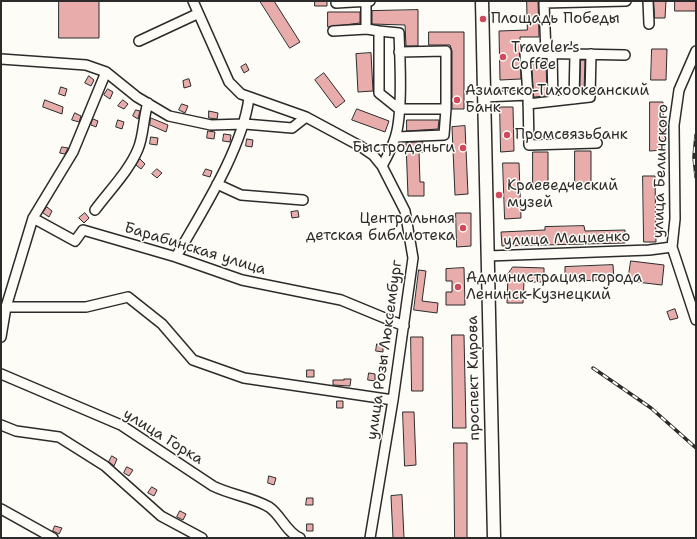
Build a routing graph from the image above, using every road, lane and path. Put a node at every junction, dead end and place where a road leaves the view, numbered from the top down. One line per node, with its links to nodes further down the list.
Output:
1 (193, 1): 8 (street, улица Розы Люксембург)
2 (366, 1): 3 (street); 7 (street); 10 (street)
3 (370, 1)
4 (482, 1): 22 (main road, проспект Кирова)
5 (626, 1): 16 (street)
6 (648, 1): 9 (street)
7 (336, 3)
8 (197, 14): 13 (street); 23 (street, улица Розы Люксембург)
9 (649, 24)
10 (366, 29): 11 (street); 12 (street)
11 (333, 31)
12 (379, 31): 15 (street); 28 (street)
13 (139, 41)
14 (696, 51): 39 (street, улица Белинского)
15 (400, 52): 28 (street); 29 (street)
16 (548, 53): 17 (street); 24 (street); 26 (street)
17 (575, 54): 18 (street); 25 (street)
18 (591, 54): 19 (street); 25 (street)
19 (625, 55)
20 (1, 59): 21 (street)
21 (106, 72): 27 (street); 38 (street)
22 (484, 97): 24 (street); 40 (main road, проспект Кирова)
23 (249, 98): 30 (street, улица Розы Люксембург); 31 (street)
24 (528, 99): 26 (street); 33 (street)
25 (574, 99): 26 (street)
26 (553, 101)
27 (148, 103): 31 (street); 37 (street)
28 (399, 109): 29 (street); 32 (street)
29 (446, 109): 32 (street)
30 (306, 117): 31 (street); 34 (street, улица Розы Люксембург)
31 (244, 124): 35 (street)
32 (396, 137): 34 (street)
33 (597, 143)
34 (382, 166): 44 (street, улица Розы Люксембург)
35 (217, 184): 36 (street); 41 (street)
36 (302, 200)
37 (95, 210)
38 (32, 218): 41 (street, Барабинская улица); 42 (street)
39 (672, 247): 40 (street, улица Мациенко); 43 (street)
40 (488, 256): 54 (main road, проспект Кирова)
41 (176, 257): 44 (street, Барабинская улица)
42 (6, 308): 45 (street); 47 (street)
43 (696, 320)
44 (404, 326): 47 (street, улица Розы Люксембург)
45 (1, 337)
46 (1, 374): 52 (street, улица Горка)
47 (393, 400): 53 (street, улица Розы Люксембург)
48 (1, 425): 51 (street)
49 (1, 510): 50 (street)
50 (53, 538)
51 (202, 538)
52 (300, 538)
53 (370, 538)
54 (494, 538)

